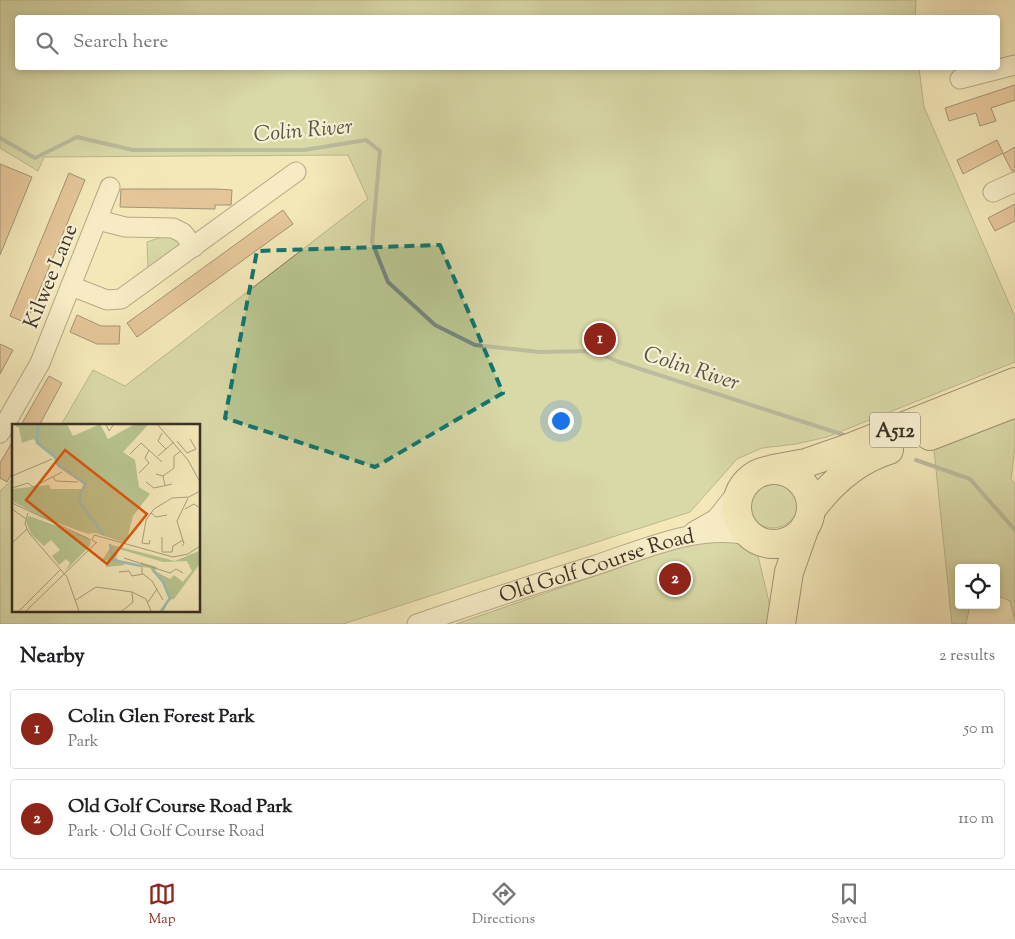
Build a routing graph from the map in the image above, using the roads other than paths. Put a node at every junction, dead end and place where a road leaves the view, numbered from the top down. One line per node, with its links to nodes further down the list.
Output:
1 (1015, 65): 2 (street)
2 (1000, 69)
3 (995, 70): 4 (street)
4 (960, 79)
5 (296, 172): 10 (street)
6 (1015, 182): 8 (street)
7 (110, 187): 9 (street, Kilwee Lane)
8 (993, 192)
9 (98, 220): 10 (street); 11 (street, Kilwee Lane)
10 (194, 247): 11 (street)
11 (71, 286): 14 (street, Kilwee Lane)
12 (1015, 382): 15 (highway, A512)
13 (1015, 404): 17 (highway, A512)
14 (0, 433)
15 (773, 469): 16 (highway, A512); 17 (highway)
16 (743, 485): 18 (street); 19 (highway, A512)
17 (808, 520): 19 (highway, A512); 19 (highway, A512)
18 (678, 539): 19 (street, Old Golf Course Road); 20 (street, Old Golf Course Road)
19 (755, 539)
20 (416, 624)

